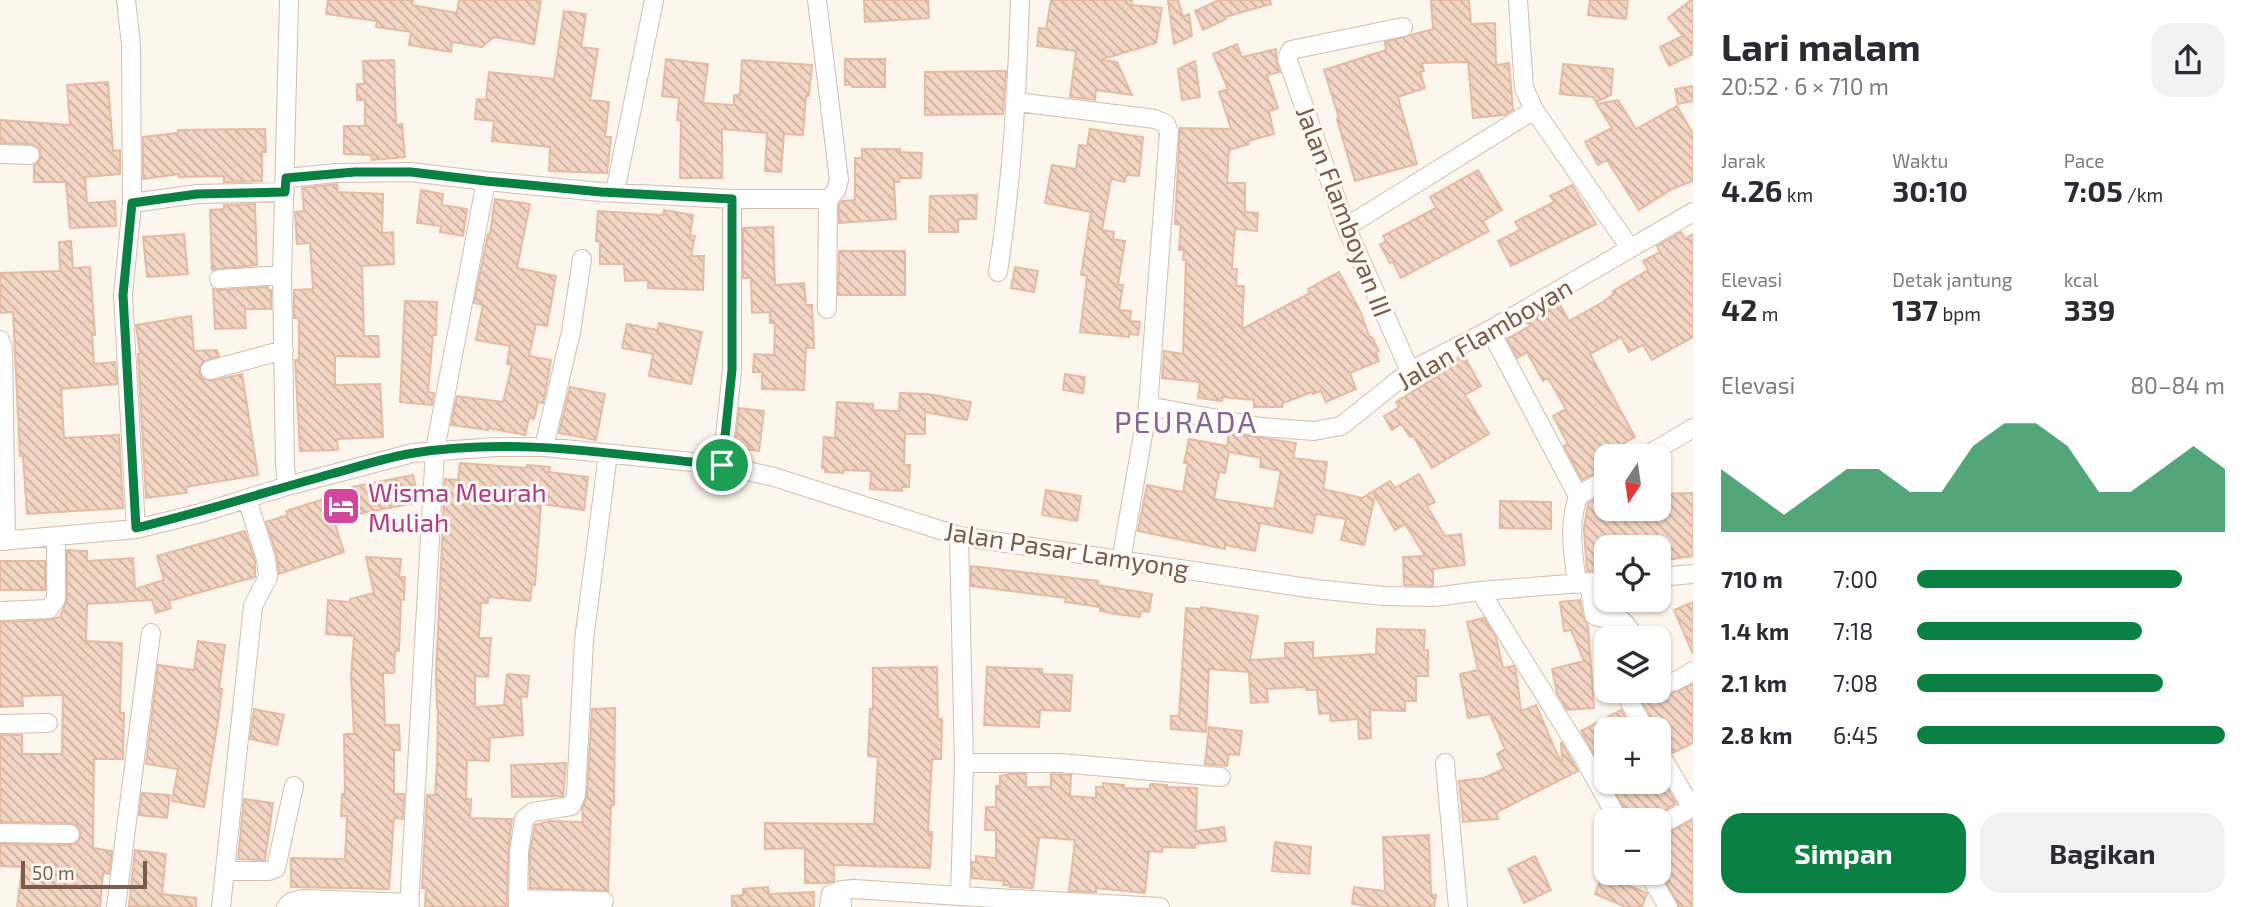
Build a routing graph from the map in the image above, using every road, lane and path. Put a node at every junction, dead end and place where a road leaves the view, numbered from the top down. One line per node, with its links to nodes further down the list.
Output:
1 (126, 0): 17 (street)
2 (289, 0): 13 (street)
3 (654, 0): 14 (street)
4 (817, 0): 15 (street)
5 (1020, 0): 8 (street)
6 (1518, 0): 9 (street)
7 (1403, 27): 19 (street, Jalan Flamboyan III)
8 (1017, 102): 22 (street); 31 (street)
9 (1534, 110): 19 (street); 20 (street)
10 (0, 154): 11 (street)
11 (30, 155)
12 (486, 181): 13 (street); 14 (street); 35 (street)
13 (286, 185): 17 (street); 23 (street)
14 (615, 192): 16 (street)
15 (828, 198): 16 (street); 25 (street)
16 (732, 199): 37 (street)
17 (132, 203): 42 (street)
18 (1693, 212): 20 (street, Jalan Flamboyan)
19 (1346, 227): 30 (street, Jalan Flamboyan III)
20 (1630, 248): 26 (street, Jalan Flamboyan)
21 (582, 259): 34 (street)
22 (998, 272)
23 (282, 275): 24 (street); 28 (street)
24 (219, 279)
25 (827, 309)
26 (1490, 330): 30 (street, Jalan Flamboyan); 40 (street)
27 (0, 340): 45 (street)
28 (284, 350): 29 (street); 38 (street)
29 (210, 370)
30 (1410, 371): 31 (street, Jalan Flamboyan)
31 (1148, 406): 46 (street)
32 (1693, 428): 33 (street)
33 (1666, 444)
34 (544, 447): 35 (street, Jalan Pasar Lamyong); 36 (street, Jalan Pasar Lamyong)
35 (435, 450): 38 (street, Jalan Pasar Lamyong); 75 (street)
36 (608, 454): 37 (street, Jalan Pasar Lamyong); 73 (street)
37 (722, 465): 43 (street, Jalan Pasar Lamyong)
38 (287, 486): 41 (street, Jalan Pasar Lamyong)
39 (1594, 486): 40 (street)
40 (1578, 496): 49 (street)
41 (247, 499): 42 (street, Jalan Pasar Lamyong); 68 (street)
42 (136, 528): 44 (street, Jalan Pasar Lamyong)
43 (960, 536): 46 (street, Jalan Pasar Lamyong); 58 (street)
44 (56, 537): 45 (street, Jalan Pasar Lamyong); 51 (street)
45 (3, 541)
46 (1121, 561): 50 (street, Jalan Pasar Lamyong)
47 (1693, 574): 48 (street)
48 (1671, 576)
49 (1591, 583): 50 (street, Jalan Pasar Lamyong); 52 (street)
50 (1480, 591): 64 (street)
51 (0, 611)
52 (1626, 626)
53 (151, 632): 76 (street)
54 (1693, 671): 55 (street)
55 (1671, 682)
56 (48, 723): 57 (street)
57 (0, 724)
58 (964, 763): 61 (street); 70 (street)
59 (1445, 763): 81 (street)
60 (1671, 771): 63 (street)
61 (1221, 776)
62 (294, 786): 68 (street)
63 (1693, 807): 65 (street)
64 (1612, 808)
65 (1671, 819)
66 (0, 833): 67 (street)
67 (70, 834)
68 (226, 871): 77 (street)
69 (1655, 885): 82 (street)
70 (960, 896): 71 (street); 80 (street)
71 (842, 899): 79 (street)
72 (604, 901): 73 (street)
73 (518, 903)
74 (334, 904): 75 (street); 78 (street)
75 (409, 905)
76 (116, 907)
77 (221, 907)
78 (286, 907)
79 (829, 907)
80 (1160, 907)
81 (1458, 907)
82 (1668, 907)

